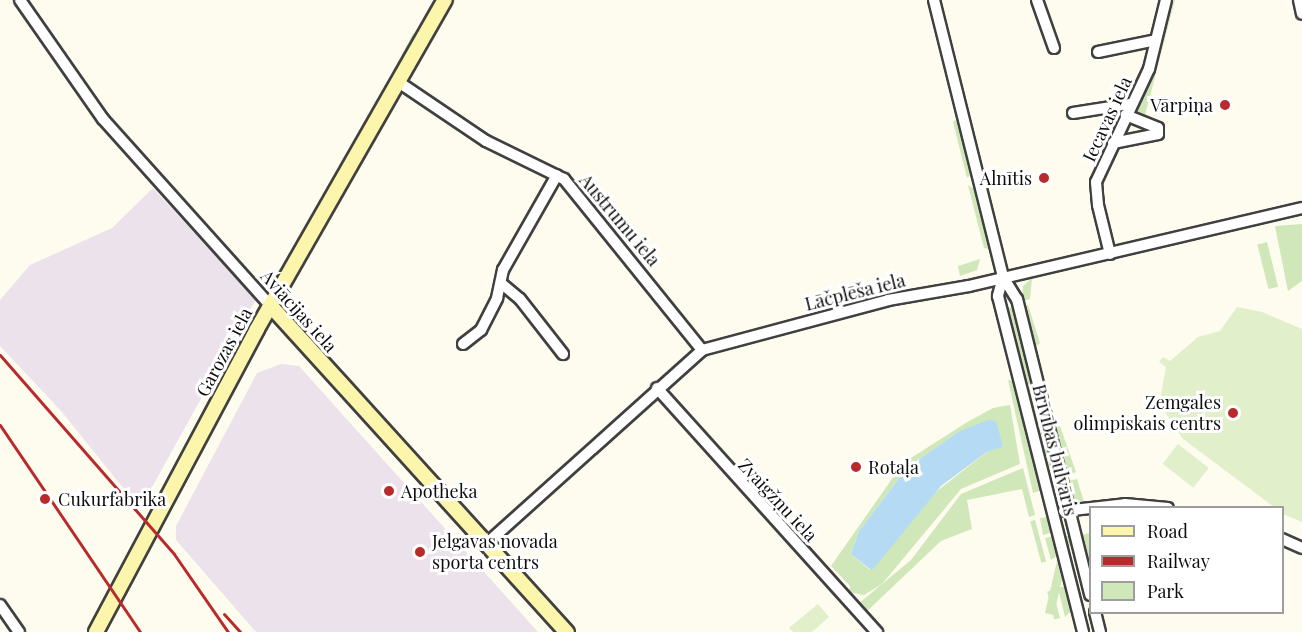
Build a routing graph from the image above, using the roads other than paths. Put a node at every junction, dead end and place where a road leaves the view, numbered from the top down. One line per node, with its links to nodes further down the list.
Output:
1 (20, 0): 21 (street, Aviācijas iela)
2 (445, 0): 11 (main road, Garozas iela)
3 (934, 0): 19 (street, Brīvības bulvāris)
4 (1037, 0): 9 (street)
5 (1166, 0): 8 (street, Iecavas iela)
6 (1299, 0): 7 (street)
7 (1302, 14)
8 (1156, 40): 10 (street); 12 (street, Iecavas iela)
9 (1054, 48)
10 (1098, 52)
11 (397, 81): 16 (street, Austrumu iela); 21 (main road, Garozas iela)
12 (1130, 104): 13 (street); 14 (street, Iecavas iela)
13 (1073, 113)
14 (1125, 115): 15 (street, Iecavas iela); 15 (street)
15 (1113, 143): 18 (street, Iecavas iela)
16 (556, 175): 20 (street); 23 (street, Austrumu iela)
17 (1302, 208): 18 (street, Lāčplēša iela)
18 (1110, 254): 19 (street, Lāčplēša iela)
19 (1003, 277): 23 (street, Lāčplēša iela); 29 (street, Brīvības bulvāris); 30 (street, Brīvības bulvāris)
20 (502, 285): 22 (street); 24 (street)
21 (270, 305): 32 (main road, Aviācijas iela); 38 (main road, Garozas iela)
22 (463, 344)
23 (702, 350): 25 (street, Lāčplēša iela)
24 (563, 354)
25 (657, 388): 32 (street, Lāčplēša iela); 40 (street, Zvaigžņu iela)
26 (1106, 506): 27 (street)
27 (1154, 506)
28 (1089, 508): 29 (street)
29 (1069, 510): 30 (street); 34 (street, Brīvības bulvāris)
30 (1054, 513): 41 (street, Brīvības bulvāris)
31 (1284, 540): 33 (street)
32 (485, 545): 39 (main road, Aviācijas iela)
33 (1302, 548)
34 (1089, 591)
35 (0, 605): 37 (street)
36 (1096, 614): 42 (street)
37 (20, 632)
38 (96, 632)
39 (567, 632)
40 (877, 632)
41 (1083, 632)
42 (1100, 632)

